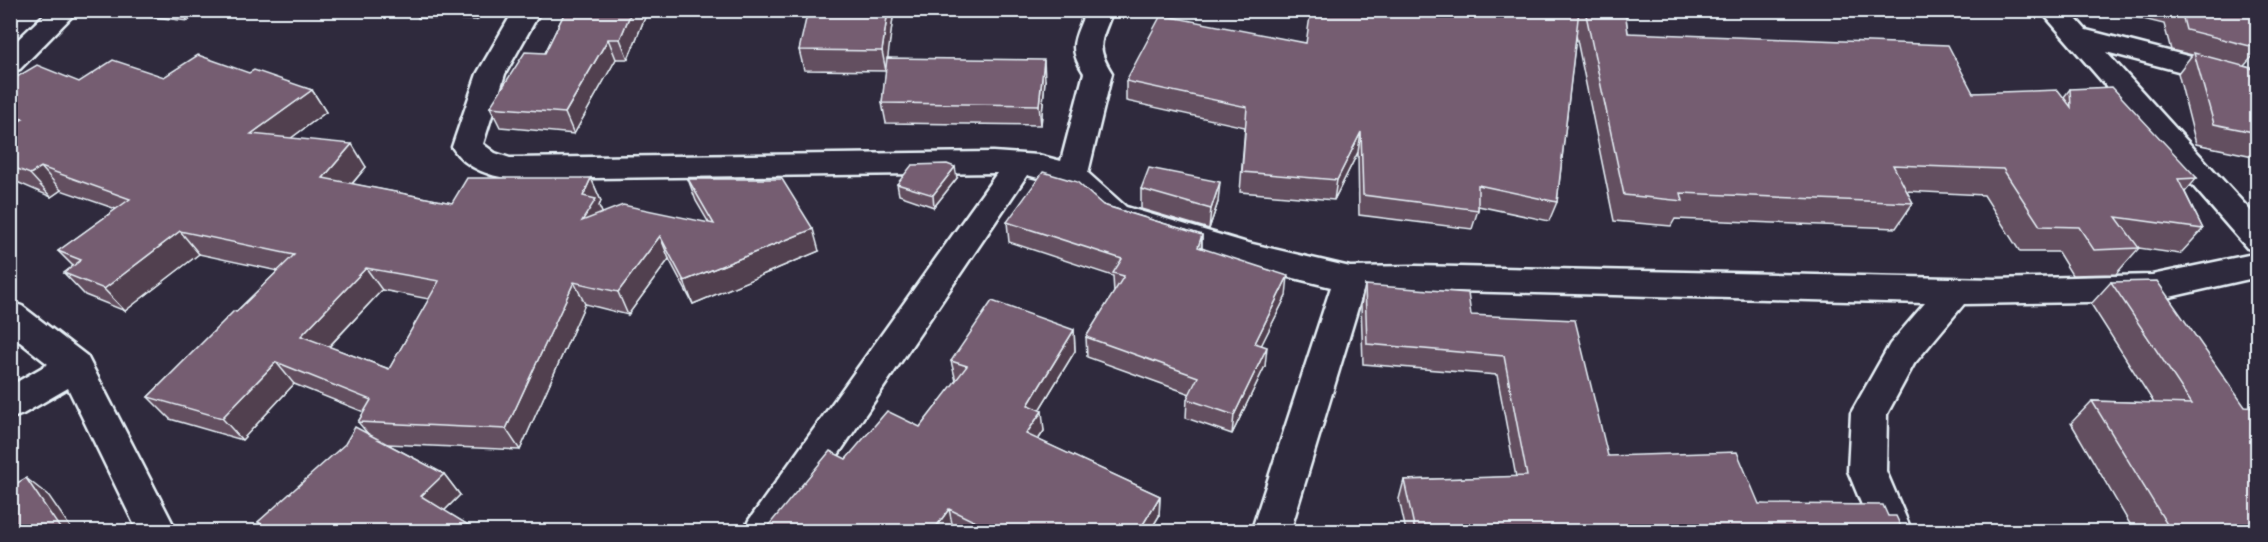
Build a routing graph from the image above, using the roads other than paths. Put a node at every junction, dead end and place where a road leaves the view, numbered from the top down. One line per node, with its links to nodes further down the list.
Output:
1 (65, 10): 6 (street)
2 (528, 10): 8 (street)
3 (1100, 10): 9 (street)
4 (2053, 10): 5 (street)
5 (2076, 36): 7 (street); 10 (street)
6 (10, 63)
7 (2258, 83)
8 (1018, 164): 9 (street); 18 (street)
9 (1071, 176): 12 (street)
10 (2258, 240)
11 (2258, 265): 13 (street)
12 (1350, 279): 13 (street); 19 (street)
13 (1955, 291): 20 (street)
14 (10, 315): 15 (street)
15 (75, 366): 16 (street); 17 (street)
16 (10, 404)
17 (158, 531)
18 (763, 531)
19 (1270, 531)
20 (1893, 531)

